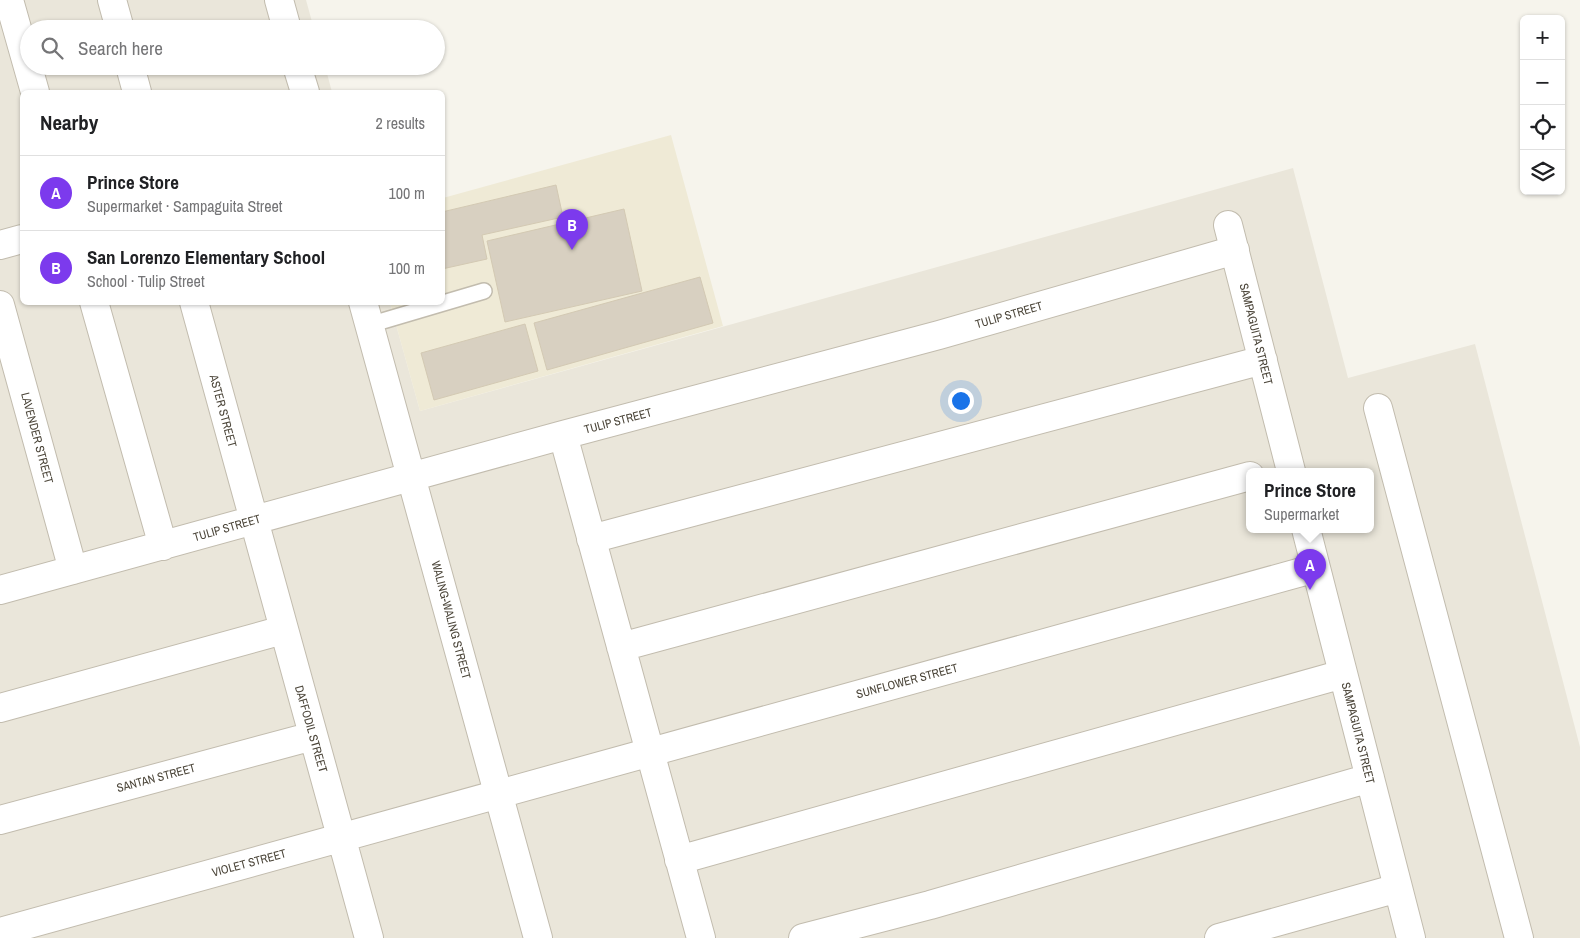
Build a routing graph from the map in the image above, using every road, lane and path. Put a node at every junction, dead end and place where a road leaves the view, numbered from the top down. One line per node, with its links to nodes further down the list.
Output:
1 (9, 0): 6 (street)
2 (112, 0): 4 (street)
3 (279, 0): 5 (street)
4 (118, 20)
5 (285, 20)
6 (20, 39)
7 (30, 75): 10 (street)
8 (132, 75): 11 (street)
9 (300, 75): 12 (street)
10 (34, 90)
11 (136, 90)
12 (304, 90)
13 (1232, 237): 23 (street, SAMPAGUITA STREET); 25 (street, TULIP STREET)
14 (20, 240): 15 (street)
15 (0, 245)
16 (484, 291): 17 (lane)
17 (445, 299)
18 (0, 305): 34 (street, LAVENDER STREET)
19 (95, 305): 32 (street)
20 (195, 305): 29 (street, ASTER STREET)
21 (412, 305): 22 (lane)
22 (366, 314): 27 (street, WALING-WALING STREET)
23 (1263, 360): 26 (street, SAMPAGUITA STREET); 31 (street)
24 (1378, 408): 55 (street)
25 (563, 435): 27 (street, TULIP STREET); 31 (street)
26 (1283, 468)
27 (411, 477): 29 (street, TULIP STREET); 43 (street, WALING-WALING STREET)
28 (1246, 477): 37 (street)
29 (253, 520): 32 (street, TULIP STREET); 36 (street, DAFFODIL STREET)
30 (1307, 533): 33 (street, SAMPAGUITA STREET)
31 (591, 539): 37 (street)
32 (163, 546): 34 (street, TULIP STREET)
33 (1316, 568): 38 (street, SAMPAGUITA STREET); 41 (street, SUNFLOWER STREET)
34 (73, 570): 35 (street, TULIP STREET)
35 (0, 590)
36 (283, 630): 39 (street); 40 (street, DAFFODIL STREET)
37 (621, 647): 41 (street)
38 (1343, 674): 42 (street, SAMPAGUITA STREET); 46 (street)
39 (0, 708)
40 (313, 736): 44 (street, SANTAN STREET); 45 (street, DAFFODIL STREET)
41 (650, 752): 43 (street, SUNFLOWER STREET); 46 (street)
42 (1370, 778): 47 (street, SAMPAGUITA STREET); 52 (street)
43 (498, 794): 45 (street, VIOLET STREET); 50 (street, WALING-WALING STREET)
44 (0, 820)
45 (341, 837): 48 (street, VIOLET STREET); 49 (street, DAFFODIL STREET)
46 (680, 860): 51 (street)
47 (1398, 888): 53 (street); 54 (street, SAMPAGUITA STREET)
48 (0, 932)
49 (369, 938)
50 (538, 938)
51 (701, 938)
52 (803, 938)
53 (1219, 938)
54 (1411, 938)
55 (1519, 938)

